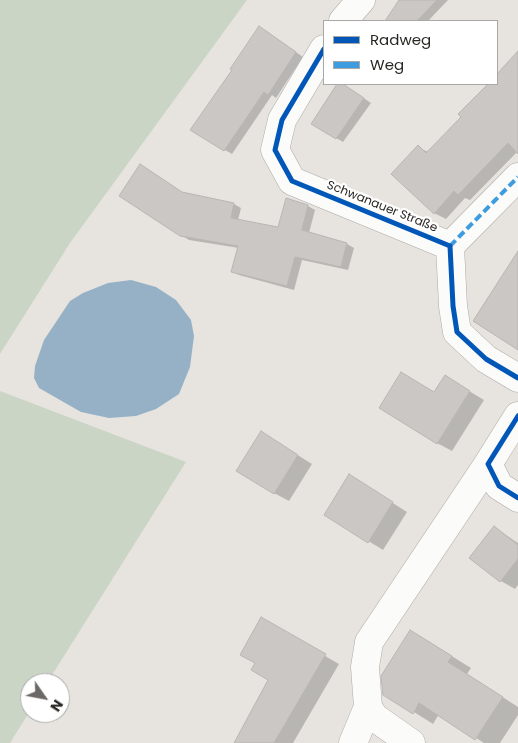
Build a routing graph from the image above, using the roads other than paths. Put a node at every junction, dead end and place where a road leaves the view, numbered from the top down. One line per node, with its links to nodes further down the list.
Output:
1 (361, 0): 2 (street)
2 (344, 20)
3 (323, 51): 5 (street, Schwanauer Straße)
4 (518, 177): 5 (street)
5 (450, 246): 6 (street)
6 (518, 378)
7 (518, 416): 8 (street)
8 (488, 464): 9 (street); 10 (street)
9 (518, 498)
10 (368, 707): 11 (street); 12 (street)
11 (353, 743)
12 (411, 743)

